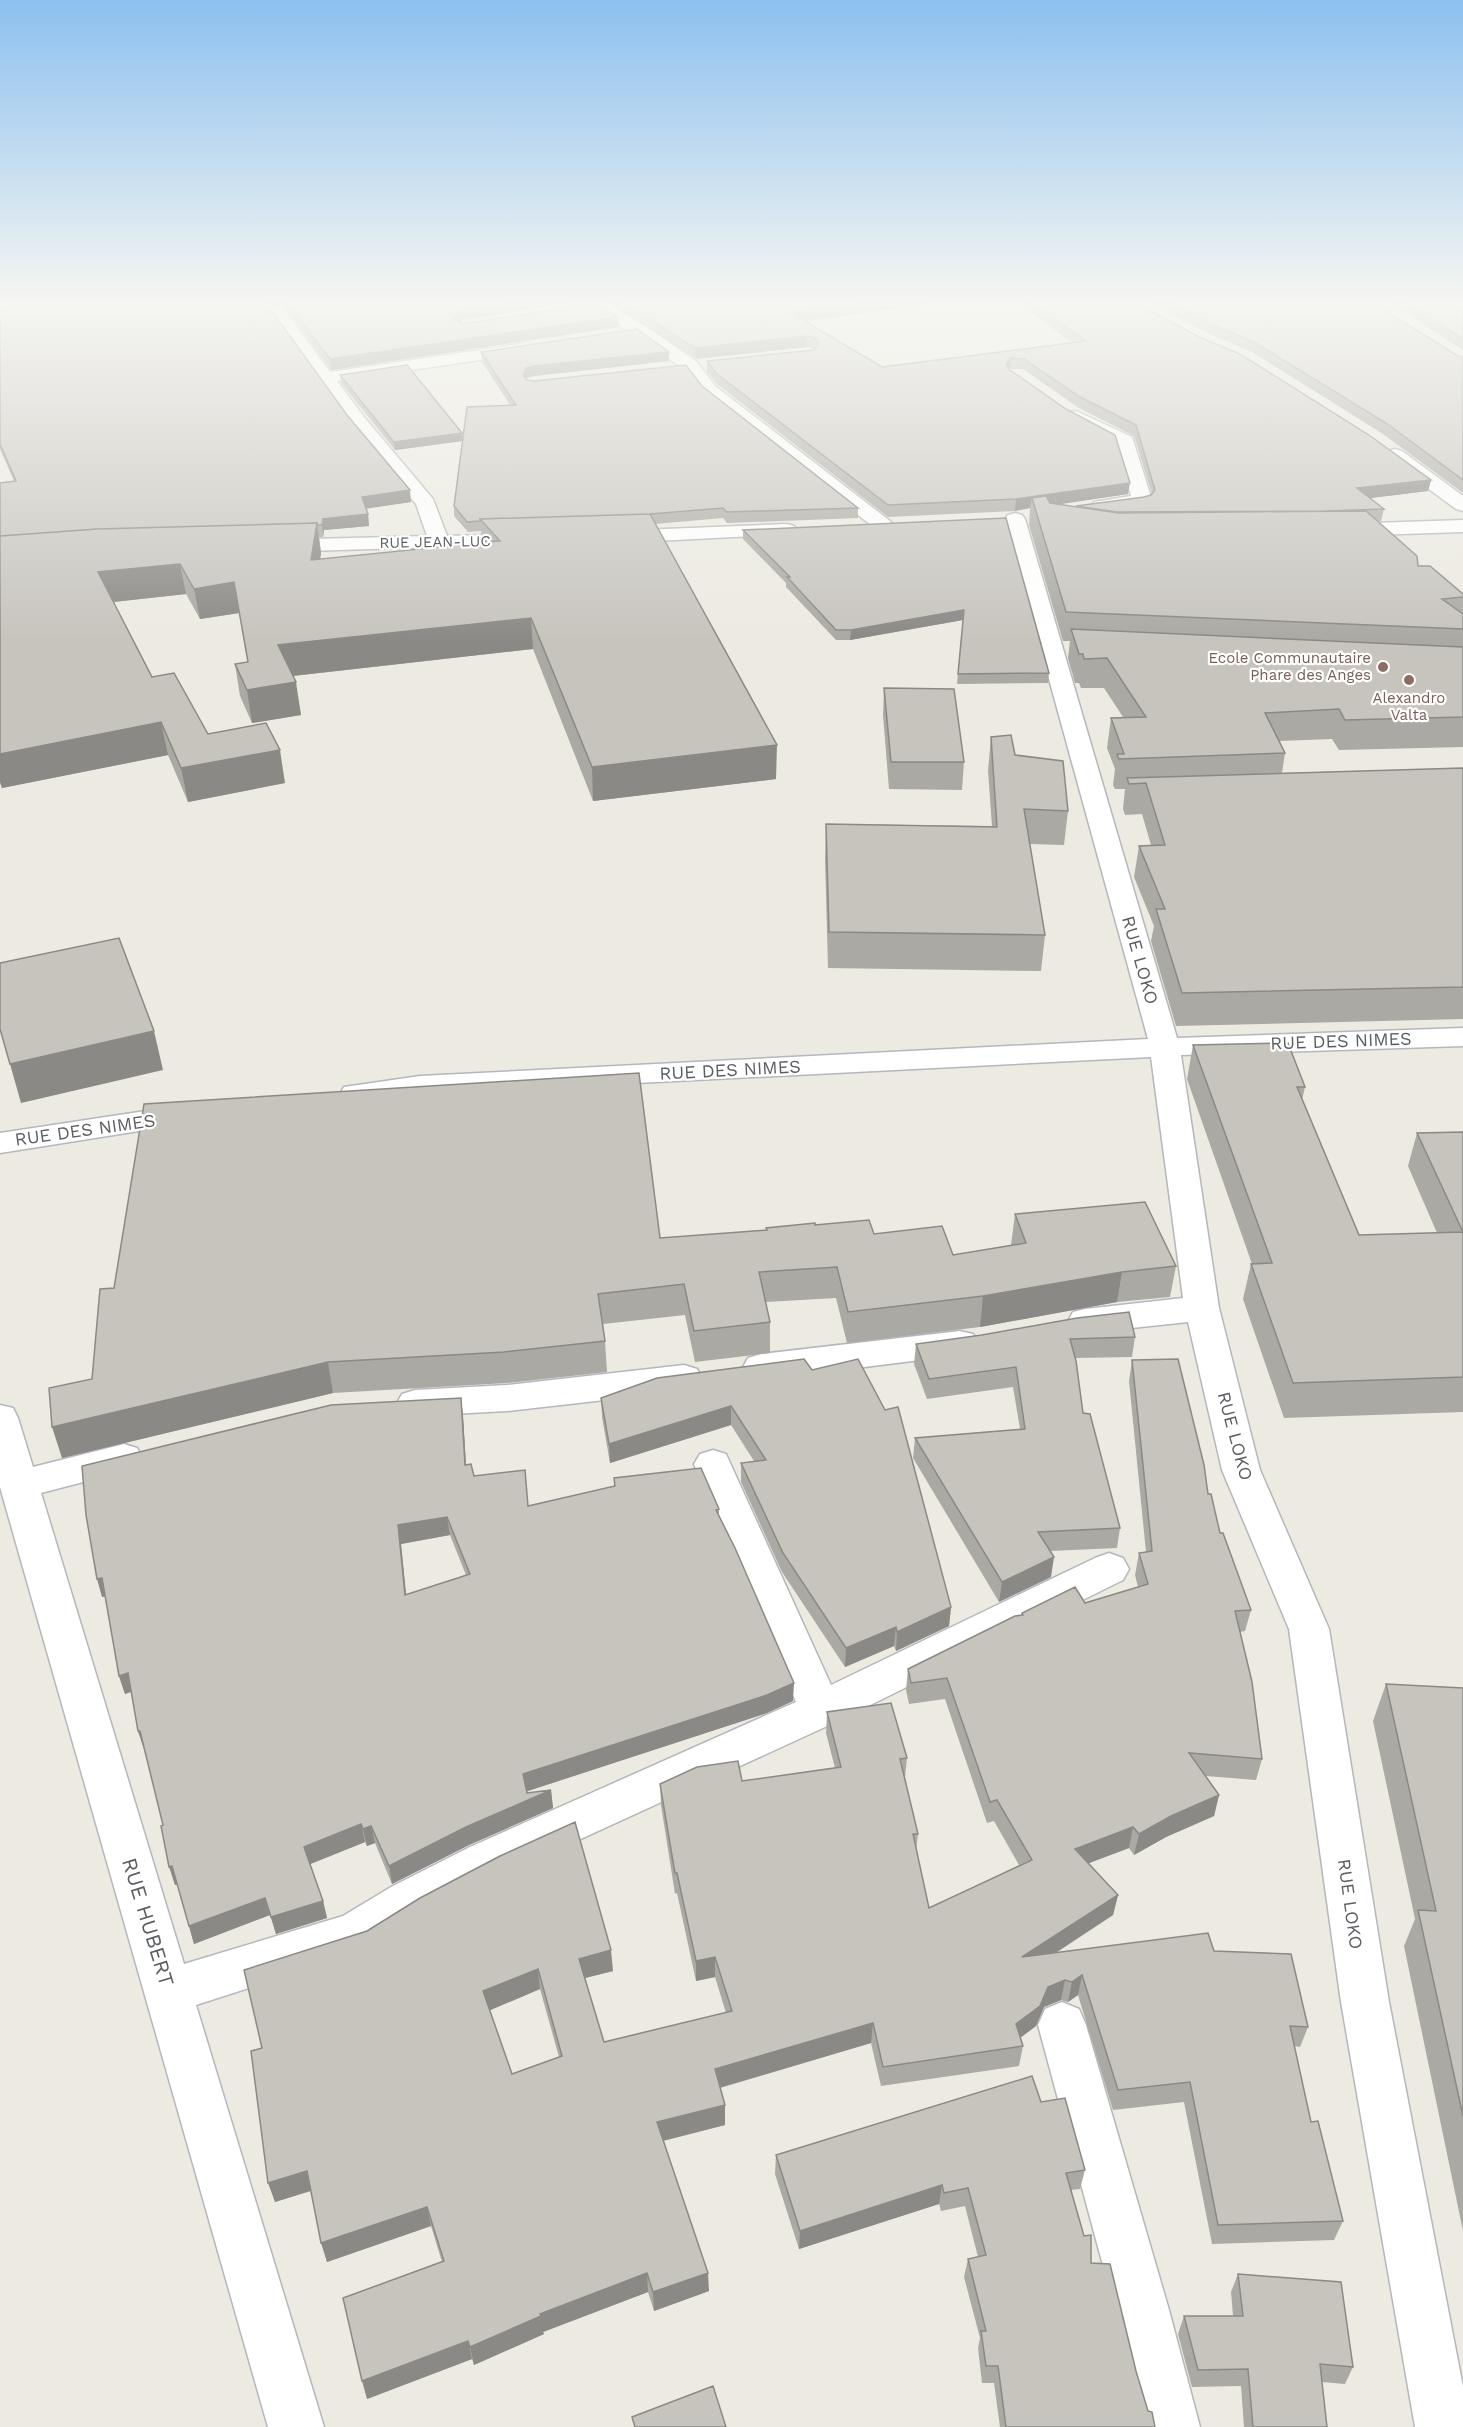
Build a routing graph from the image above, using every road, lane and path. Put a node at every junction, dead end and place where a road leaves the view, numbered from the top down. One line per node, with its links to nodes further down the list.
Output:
1 (353, 414): 16 (street)
2 (741, 414): 9 (street)
3 (1075, 414): 6 (street)
4 (1384, 447): 5 (street)
5 (1463, 505)
6 (1084, 509)
7 (1020, 519): 19 (street, RUE LOKO)
8 (907, 524): 9 (street)
9 (883, 525): 11 (street)
10 (1463, 526): 13 (street)
11 (848, 527)
12 (802, 529): 14 (street)
13 (1324, 531)
14 (594, 537)
15 (546, 539): 16 (street, RUE JEAN-LUC)
16 (439, 542): 17 (street, RUE JEAN-LUC)
17 (257, 546)
18 (1463, 1036): 19 (street, RUE DES NIMES)
19 (1165, 1047): 20 (street, RUE DES NIMES); 23 (street, RUE LOKO)
20 (326, 1098)
21 (208, 1113): 22 (street, RUE DES NIMES)
22 (0, 1143)
23 (1202, 1308): 24 (street); 37 (street, RUE LOKO)
24 (1050, 1327)
25 (992, 1338): 26 (street)
26 (380, 1405)
27 (0, 1418): 30 (street, RUE HUBERT)
28 (151, 1451): 30 (street)
29 (713, 1464): 32 (street)
30 (18, 1485): 33 (street, RUE HUBERT)
31 (1109, 1569): 32 (street)
32 (821, 1710): 33 (street)
33 (168, 1991): 35 (street, RUE HUBERT)
34 (1062, 2025): 36 (street)
35 (296, 2427)
36 (1172, 2427)
37 (1443, 2427)

